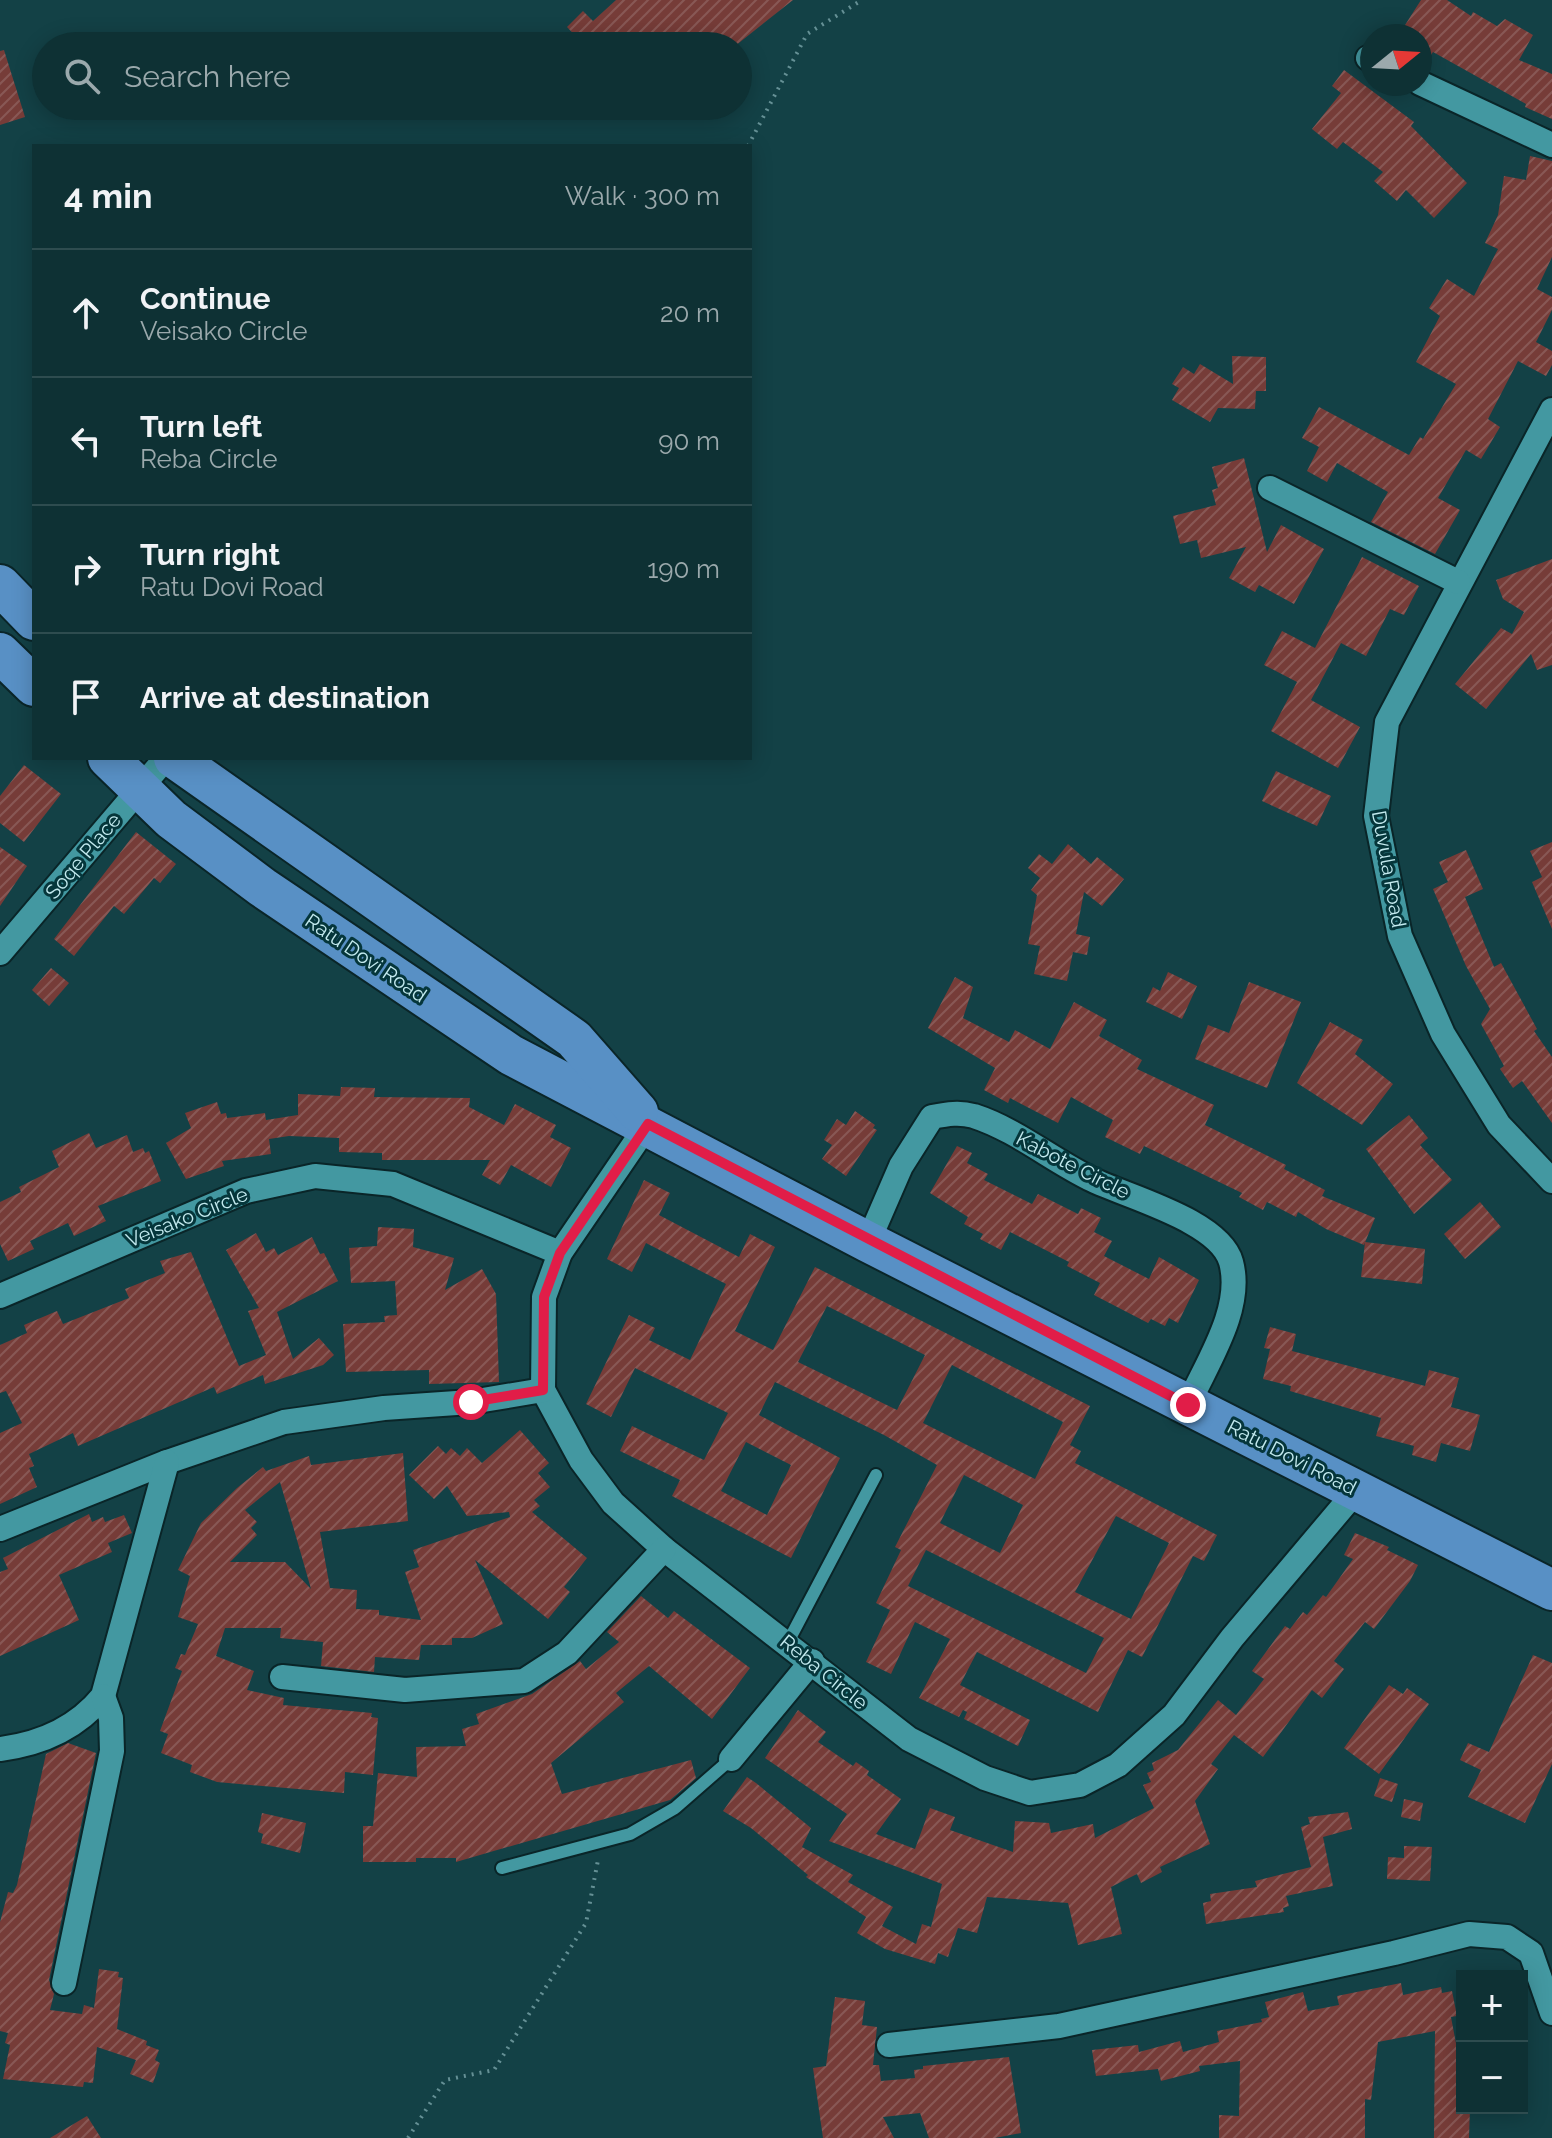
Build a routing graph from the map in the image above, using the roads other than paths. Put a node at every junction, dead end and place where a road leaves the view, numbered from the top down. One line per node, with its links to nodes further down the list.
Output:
1 (1432, 89): 2 (street)
2 (1552, 145)
3 (1552, 410): 5 (street, Duvula Road)
4 (1270, 488): 5 (street)
5 (1458, 582): 16 (street, Duvula Road)
6 (0, 585): 7 (main road)
7 (32, 618)
8 (0, 653): 9 (main road)
9 (32, 684)
10 (110, 760): 13 (main road, Ratu Dovi Road)
11 (164, 760): 13 (street, Soqe Place)
12 (177, 760): 15 (main road, Ratu Dovi Road)
13 (140, 789): 14 (street, Soqe Place); 15 (main road, Ratu Dovi Road)
14 (0, 953)
15 (648, 1124): 17 (main road, Ratu Dovi Road); 18 (street, Reba Circle)
16 (1552, 1181)
17 (868, 1242): 21 (main road, Ratu Dovi Road); 21 (street, Kabote Circle)
18 (560, 1253): 19 (street, Veisako Circle); 20 (street, Reba Circle)
19 (0, 1296)
20 (543, 1390): 22 (street); 26 (street, Reba Circle)
21 (1188, 1405): 24 (main road, Ratu Dovi Road)
22 (167, 1462): 25 (street); 31 (street)
23 (876, 1475): 28 (lane)
24 (1357, 1490): 27 (main road, Ratu Dovi Road); 29 (street, Reba Circle)
25 (0, 1529)
26 (664, 1549): 28 (street, Reba Circle); 30 (street)
27 (1552, 1590)
28 (788, 1642): 29 (street, Reba Circle)
29 (812, 1661): 33 (street)
30 (282, 1677)
31 (103, 1696): 32 (street); 35 (street)
32 (0, 1749)
33 (731, 1759): 34 (lane)
34 (502, 1868)
35 (64, 1983)
36 (1552, 2013): 37 (street)
37 (889, 2045)

